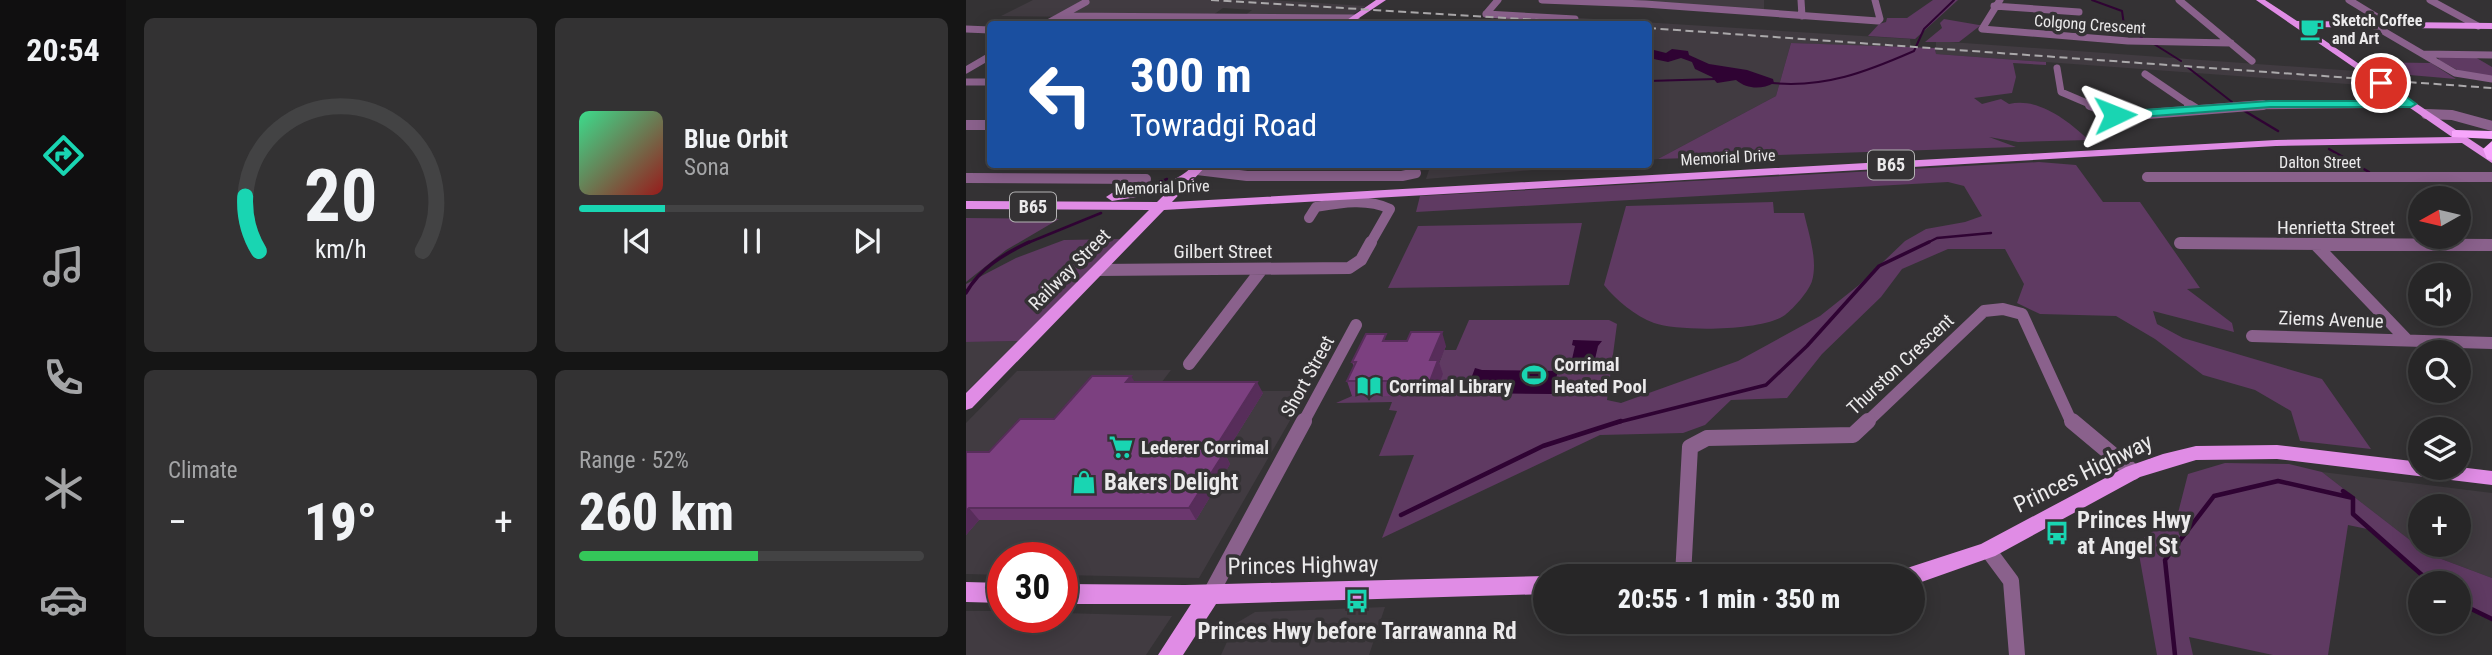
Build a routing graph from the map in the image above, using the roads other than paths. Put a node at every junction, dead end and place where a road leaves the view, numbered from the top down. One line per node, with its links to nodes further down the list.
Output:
1 (1382, 0): 17 (main road)
2 (1498, 0): 18 (street)
3 (1542, 0): 11 (street)
4 (1801, 0): 16 (street)
5 (1875, 0): 16 (street)
6 (2000, 0): 13 (street)
7 (2179, 0): 28 (street)
8 (2260, 0): 21 (main road)
9 (2349, 0): 23 (street)
10 (2430, 0): 24 (street)
11 (1587, 1): 16 (street)
12 (1086, 2): 15 (street)
13 (1994, 6): 14 (street); 28 (street, Colgong Crescent)
14 (2079, 12)
15 (1061, 16): 17 (street); 19 (street)
16 (1802, 16)
17 (1356, 18): 20 (main road)
18 (1575, 19)
19 (1052, 21)
20 (1350, 21)
21 (2294, 24): 22 (main road); 39 (main road, bridge)
22 (2373, 25): 23 (main road); 29 (street)
23 (2390, 25): 24 (main road)
24 (2478, 26): 25 (main road)
25 (2492, 26)
26 (966, 29): 27 (street)
27 (987, 30)
28 (2231, 43): 32 (street)
29 (2423, 54): 30 (street); 36 (street)
30 (2492, 55)
31 (987, 58): 33 (street)
32 (2252, 61)
33 (967, 68)
34 (2057, 68): 40 (street)
35 (2145, 74): 40 (street)
36 (2492, 79)
37 (966, 82): 38 (street)
38 (987, 82)
39 (2411, 104): 40 (street); 41 (main road)
40 (2197, 110)
41 (2426, 114): 44 (street); 45 (main road); 47 (main road)
42 (966, 125): 43 (street)
43 (987, 125)
44 (2492, 125)
45 (2394, 134): 47 (main road, Memorial Drive / B65); 58 (main road, Memorial Drive / B65)
46 (2492, 135): 47 (highway, Memorial Drive / B65)
47 (2460, 137): 48 (highway, Memorial Drive / B65); 49 (main road); 59 (main road, Memorial Drive / B65)
48 (2492, 143): 49 (highway)
49 (2492, 157)
50 (1196, 171): 51 (street); 57 (main road); 58 (main road, Railway Street)
51 (1416, 173)
52 (2147, 177): 53 (street, Dalton Street)
53 (2492, 177)
54 (966, 178): 55 (street)
55 (1146, 179)
56 (966, 197): 57 (main road, Memorial Drive / B65)
57 (1096, 199): 58 (main road, Memorial Drive / B65)
58 (1166, 202): 59 (main road, Memorial Drive / B65); 60 (main road, Memorial Drive / B65); 62 (main road, Railway Street)
59 (1217, 203): 62 (main road)
60 (966, 205)
61 (1309, 218): 66 (street)
62 (1138, 229): 68 (main road, Railway Street)
63 (2180, 243): 64 (street, Henrietta Street)
64 (2315, 244): 65 (street, Henrietta Street); 71 (street)
65 (2492, 245)
66 (1349, 268): 67 (street, Gilbert Street)
67 (1262, 269): 68 (street, Gilbert Street); 73 (street)
68 (1098, 270): 74 (main road, Railway Street)
69 (1356, 325): 83 (street, Short Street)
70 (2252, 336): 71 (street, Ziems Avenue)
71 (2407, 340): 72 (street, Ziems Avenue)
72 (2492, 343)
73 (1189, 364)
74 (966, 404)
75 (2133, 472): 76 (main road, Princes Highway); 77 (main road, Princes Highway); 78 (street, Thurston Crescent)
76 (2492, 478)
77 (1988, 550): 79 (main road, Princes Highway); 86 (street)
78 (1684, 564)
79 (1925, 572)
80 (1533, 585): 83 (main road, Princes Highway)
81 (966, 592): 82 (main road)
82 (987, 593)
83 (1211, 593): 84 (main road, Princes Highway); 85 (main road)
84 (1078, 594)
85 (1170, 655)
86 (2017, 655)

